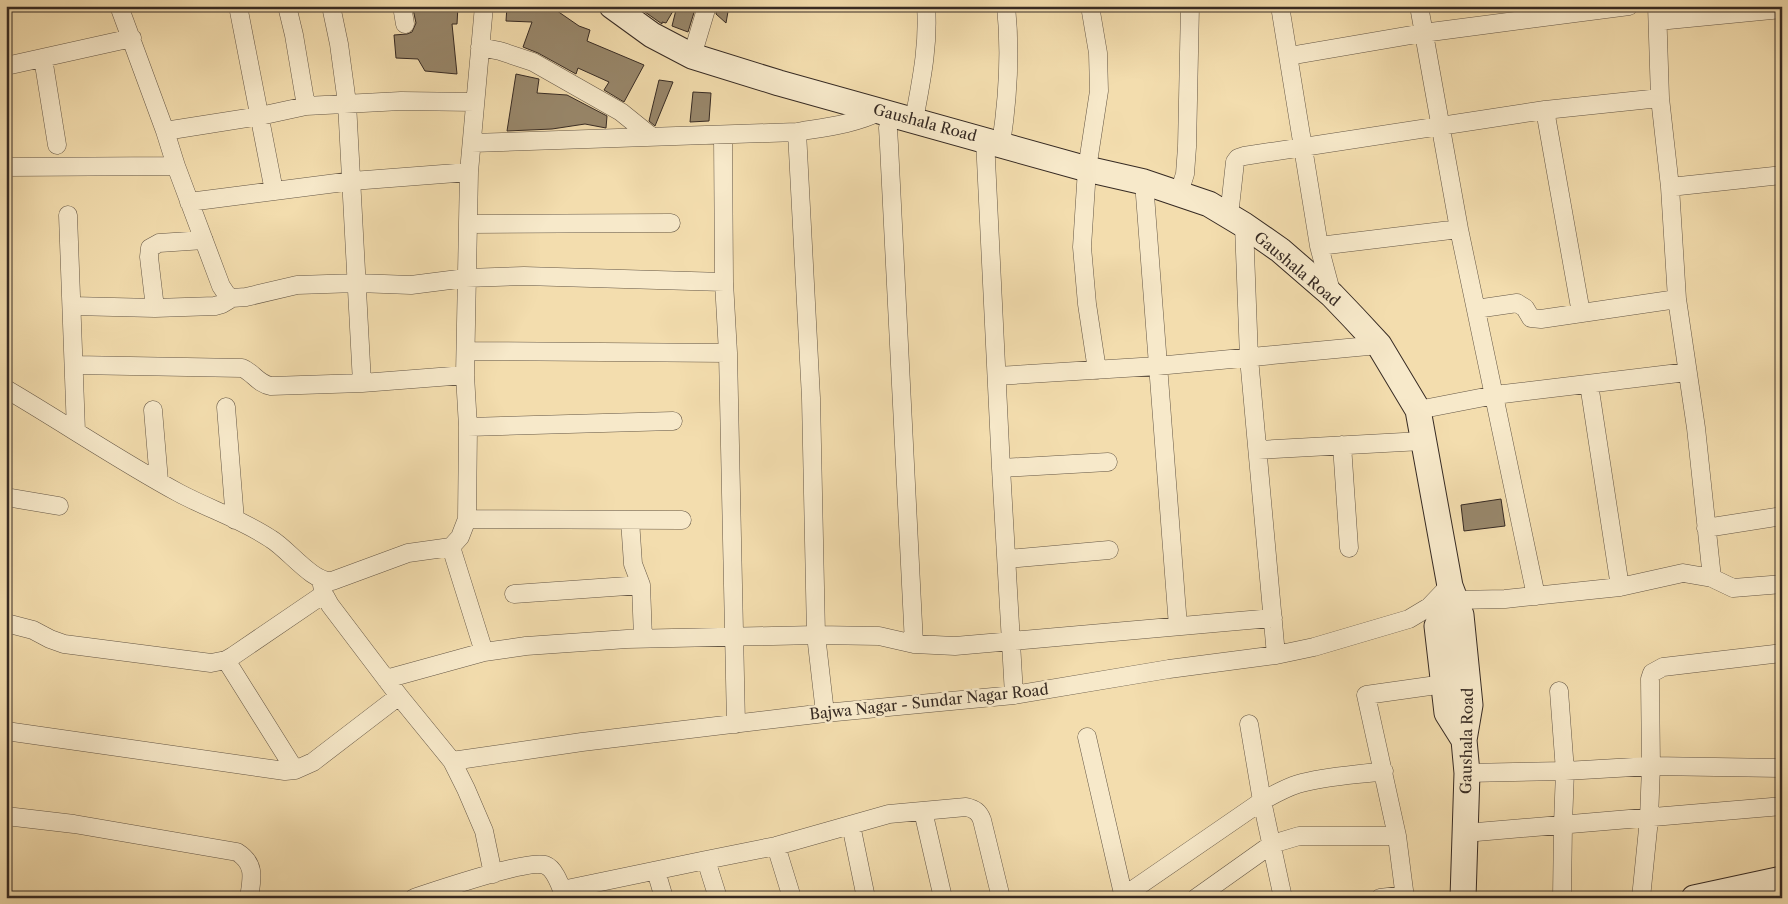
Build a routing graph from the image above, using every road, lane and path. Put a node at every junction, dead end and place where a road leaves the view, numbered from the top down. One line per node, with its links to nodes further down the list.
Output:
1 (119, 6): 21 (street)
2 (238, 6): 33 (street)
3 (288, 6): 30 (street)
4 (331, 6): 29 (street)
5 (402, 6): 19 (street)
6 (484, 6): 22 (street)
7 (612, 6): 23 (street, Gaushala Road)
8 (707, 6): 23 (street)
9 (926, 6): 32 (street)
10 (1006, 6): 39 (street)
11 (1090, 6): 45 (street)
12 (1190, 6): 52 (street)
13 (1280, 6): 24 (street)
14 (1419, 6): 20 (street)
15 (1629, 6): 20 (street)
16 (1782, 9): 17 (street)
17 (1744, 10): 18 (street)
18 (1657, 14): 27 (street)
19 (405, 24)
20 (1424, 33): 24 (street); 34 (street)
21 (132, 38): 25 (street); 35 (street)
22 (480, 47): 28 (street); 38 (street)
23 (692, 56): 32 (street, Gaushala Road)
24 (1289, 56): 42 (street)
25 (43, 58): 26 (street); 41 (street)
26 (6, 66)
27 (1660, 98): 31 (street); 50 (street)
28 (475, 102): 29 (street); 40 (street)
29 (347, 103): 30 (street); 48 (street)
30 (306, 106): 33 (street)
31 (1545, 110): 34 (street); 70 (street)
32 (896, 115): 36 (street); 39 (street, Gaushala Road); 124 (street)
33 (260, 116): 35 (street); 51 (street)
34 (1440, 127): 42 (street); 58 (street)
35 (165, 131): 43 (street)
36 (797, 132): 37 (street); 120 (street)
37 (723, 134): 38 (street); 62 (street)
38 (652, 136): 40 (street)
39 (993, 142): 45 (street, Gaushala Road); 80 (street)
40 (472, 143): 46 (street)
41 (57, 145)
42 (1303, 146): 55 (street); 60 (street)
43 (176, 166): 44 (street); 53 (street)
44 (6, 167)
45 (1087, 169): 49 (street, Gaushala Road); 77 (street)
46 (469, 172): 48 (street); 57 (street)
47 (1782, 175): 50 (street)
48 (352, 181): 51 (street); 63 (street)
49 (1144, 182): 52 (street, Gaushala Road); 76 (street)
50 (1670, 187): 66 (street)
51 (274, 191): 53 (street)
52 (1179, 194): 55 (street, Gaushala Road)
53 (189, 202): 59 (street)
54 (68, 214): 67 (street)
55 (1236, 221): 64 (street, Gaushala Road); 74 (street)
56 (671, 223): 57 (street)
57 (469, 224): 61 (street)
58 (1459, 229): 60 (street); 69 (street)
59 (204, 240): 65 (street); 68 (street)
60 (1319, 246): 64 (street)
61 (466, 278): 62 (street); 63 (street); 72 (street)
62 (724, 282): 73 (street)
63 (358, 283): 65 (street); 81 (street)
64 (1332, 295): 71 (street, Gaushala Road)
65 (232, 298): 68 (street)
66 (1677, 299): 70 (street); 78 (street)
67 (72, 306): 68 (street); 75 (street)
68 (156, 308)
69 (1476, 309): 70 (street); 84 (street)
70 (1581, 313)
71 (1379, 345): 74 (street); 87 (street, Gaushala Road)
72 (466, 351): 73 (street); 79 (street)
73 (728, 353): 121 (street)
74 (1249, 358): 76 (street); 93 (street)
75 (75, 365): 81 (street); 90 (street)
76 (1157, 366): 77 (street); 119 (street)
77 (1097, 370): 80 (street)
78 (1687, 372): 82 (street); 104 (street)
79 (465, 375): 81 (street); 89 (street)
80 (997, 376): 95 (street)
81 (362, 383)
82 (1589, 384): 84 (street); 113 (street)
83 (6, 389): 90 (street)
84 (1495, 395): 87 (street); 115 (street)
85 (226, 407): 101 (street)
86 (153, 410): 96 (street)
87 (1418, 410): 91 (street, Gaushala Road)
88 (673, 422): 89 (street)
89 (468, 427): 100 (street)
90 (76, 431): 96 (street)
91 (1422, 441): 92 (street); 116 (street, Gaushala Road)
92 (1342, 446): 93 (street); 106 (street)
93 (1258, 450): 117 (street)
94 (1108, 462): 95 (street)
95 (1001, 468): 108 (street)
96 (159, 481): 101 (street)
97 (6, 497): 98 (street)
98 (59, 506)
99 (1782, 516): 104 (street)
100 (467, 519): 102 (street); 105 (street)
101 (235, 520): 112 (street)
102 (630, 520): 103 (street); 111 (street)
103 (682, 520)
104 (1706, 528): 109 (street)
105 (451, 547): 112 (street); 125 (street)
106 (1350, 548)
107 (1109, 550): 108 (street)
108 (1007, 559): 123 (street)
109 (1712, 578): 110 (street); 113 (street)
110 (1782, 584)
111 (641, 585): 114 (street); 122 (street)
112 (323, 587): 128 (street); 129 (street)
113 (1620, 587): 115 (street)
114 (514, 594)
115 (1536, 596): 116 (street)
116 (1454, 598): 127 (street, Bajwa Nagar - Sundar Nagar Road); 130 (street); 134 (street, Gaushala Road)
117 (1273, 618): 119 (street); 127 (street)
118 (6, 623): 128 (street)
119 (1178, 626): 123 (street)
120 (816, 635): 121 (street); 124 (street); 135 (street)
121 (734, 636): 122 (street); 136 (street)
122 (643, 638): 125 (street)
123 (1012, 640): 124 (street); 133 (street)
124 (914, 644)
125 (484, 652): 129 (street)
126 (1782, 653): 141 (street)
127 (1276, 655): 133 (street, Bajwa Nagar - Sundar Nagar Road)
128 (226, 660): 143 (street)
129 (386, 679): 132 (street)
130 (1444, 684): 134 (street); 145 (street)
131 (1559, 691): 144 (street)
132 (399, 696): 140 (street); 143 (street)
133 (1014, 696): 135 (street, Bajwa Nagar - Sundar Nagar Road)
134 (1459, 709): 146 (street, Gaushala Road)
135 (825, 713): 136 (street, Bajwa Nagar - Sundar Nagar Road)
136 (736, 724): 140 (street, Bajwa Nagar - Sundar Nagar Road)
137 (1249, 724): 147 (street)
138 (6, 731): 143 (street)
139 (1087, 737): 165 (street)
140 (452, 761): 160 (street)
141 (1651, 766): 142 (street); 144 (street); 151 (street)
142 (1782, 768)
143 (295, 770)
144 (1566, 771): 146 (street); 152 (street)
145 (1384, 772): 147 (street); 155 (street)
146 (1467, 773): 154 (street, Gaushala Road)
147 (1262, 801): 156 (street); 165 (street)
148 (1782, 806): 151 (street)
149 (923, 811): 153 (street); 173 (street); 174 (street)
150 (6, 816): 167 (street)
151 (1649, 819): 152 (street); 180 (street)
152 (1563, 824): 154 (street); 179 (street)
153 (851, 825): 157 (street); 172 (street)
154 (1465, 833): 178 (street, Gaushala Road)
155 (1397, 836): 156 (street); 164 (street)
156 (1272, 844): 175 (street); 176 (street)
157 (776, 846): 158 (street); 171 (street)
158 (706, 860): 159 (street); 170 (street)
159 (656, 871): 163 (street); 169 (street)
160 (493, 874): 162 (street); 163 (street)
161 (1782, 879): 166 (street)
162 (451, 893): 168 (street)
163 (564, 894)
164 (1405, 896): 177 (street)
165 (1123, 897)
166 (1705, 897)
167 (249, 898)
168 (414, 898)
169 (664, 898)
170 (718, 898)
171 (792, 898)
172 (866, 898)
173 (943, 898)
174 (1001, 898)
175 (1196, 898)
176 (1283, 898)
177 (1380, 898)
178 (1464, 898)
179 (1562, 898)
180 (1641, 898)

